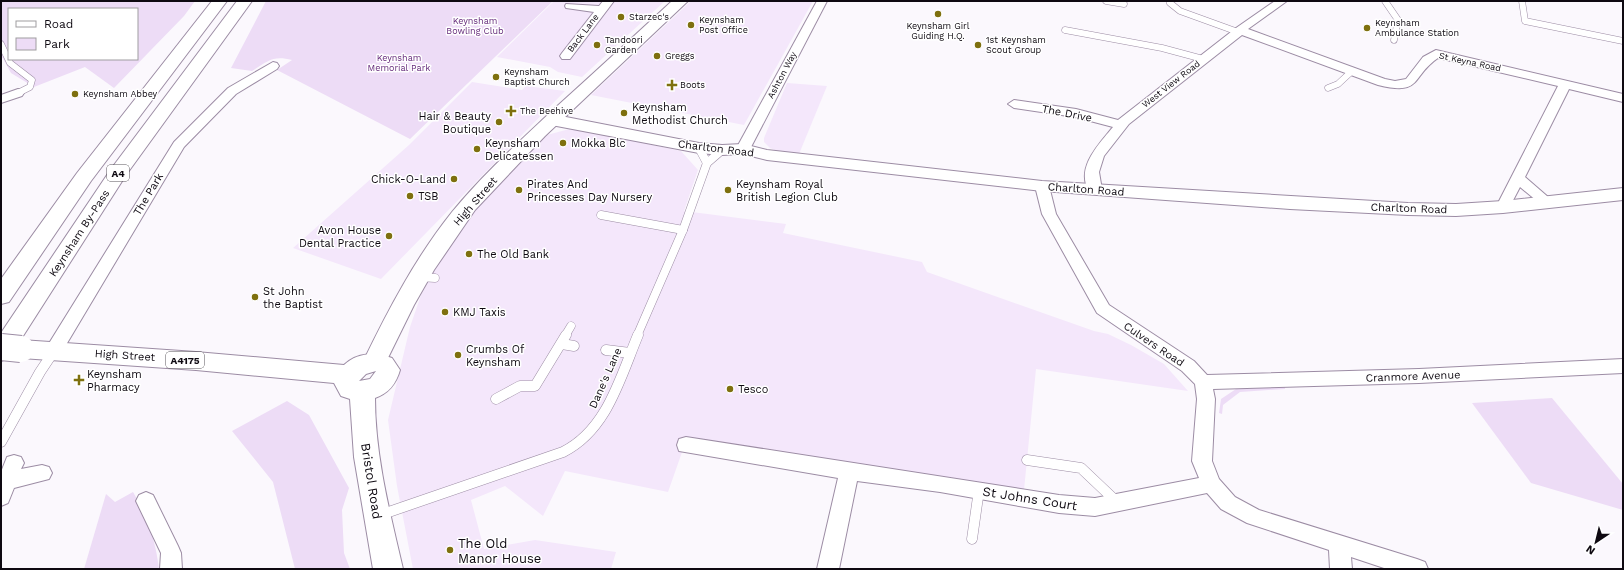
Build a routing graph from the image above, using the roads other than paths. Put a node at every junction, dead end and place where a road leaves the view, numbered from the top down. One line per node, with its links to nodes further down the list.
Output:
1 (220, 1): 45 (main road, A4)
2 (245, 1): 49 (main road, Keynsham By-Pass / A4)
3 (609, 1): 13 (street, Back Lane)
4 (681, 1): 31 (main road, High Street)
5 (822, 1): 34 (street, Ashton Way)
6 (1106, 1): 11 (lane)
7 (1282, 1): 15 (street, West View Road)
8 (1385, 1): 16 (lane)
9 (1522, 1): 17 (lane)
10 (1170, 3): 15 (lane)
11 (1124, 4)
12 (570, 6): 13 (street, Back Lane)
13 (601, 10): 19 (street, Back Lane)
14 (1065, 30): 21 (lane)
15 (1239, 31): 21 (street, West View Road); 24 (street, St Keyna Road)
16 (1394, 40)
17 (1623, 41)
18 (1, 44): 20 (lane)
19 (566, 56)
20 (8, 58)
21 (1203, 59): 32 (street, West View Road)
22 (9, 60): 27 (lane)
23 (273, 66): 50 (street, The Park)
24 (1352, 71): 25 (street, St Keyna Road); 26 (lane)
25 (1565, 84): 29 (street, St Keyna Road); 37 (street)
26 (1328, 88)
27 (18, 93): 28 (street)
28 (1, 98)
29 (1623, 98)
30 (1014, 104): 32 (street, The Drive)
31 (552, 121): 33 (street, Charlton Road); 55 (main road, High Street / A4175)
32 (1120, 125): 39 (street, West View Road)
33 (699, 148): 35 (street, Charlton Road); 36 (lane)
34 (743, 149): 35 (street, Charlton Road); 38 (street, Charlton Road)
35 (722, 150): 36 (lane, Dane's Lane)
36 (707, 163): 44 (lane, Dane's Lane)
37 (1518, 178): 41 (street); 42 (street)
38 (1042, 186): 39 (street, Charlton Road); 54 (street, Culvers Road)
39 (1095, 190): 42 (street, Charlton Road)
40 (1623, 194): 41 (street, Charlton Road)
41 (1548, 203): 42 (street, Charlton Road)
42 (1503, 207)
43 (601, 215): 44 (lane)
44 (683, 230): 52 (lane, Dane's Lane)
45 (1, 296)
46 (571, 326): 47 (lane)
47 (562, 344): 48 (lane); 56 (lane)
48 (574, 346)
49 (8, 349): 50 (main road, High Street / A4175)
50 (54, 350): 55 (main road, High Street / A4175); 57 (lane)
51 (606, 350): 52 (lane)
52 (630, 353): 68 (lane, Dane's Lane)
53 (1623, 366): 54 (street, Cranmore Avenue)
54 (1202, 382): 63 (street)
55 (356, 383): 68 (main road, Bristol Road)
56 (496, 399)
57 (1, 442)
58 (686, 445): 61 (street, St Johns Court)
59 (1027, 460): 67 (lane)
60 (14, 463): 64 (street)
61 (849, 472): 65 (street, St Johns Court); 73 (street)
62 (42, 473): 64 (street)
63 (1211, 484): 67 (street, St Johns Court); 70 (street)
64 (4, 489)
65 (979, 490): 67 (street, St Johns Court); 69 (lane)
66 (146, 501): 71 (street)
67 (1118, 502)
68 (378, 516): 72 (main road, Bristol Road)
69 (972, 539)
70 (1339, 544): 74 (street); 75 (street)
71 (171, 569)
72 (388, 569)
73 (828, 569)
74 (1340, 569)
75 (1417, 569)

